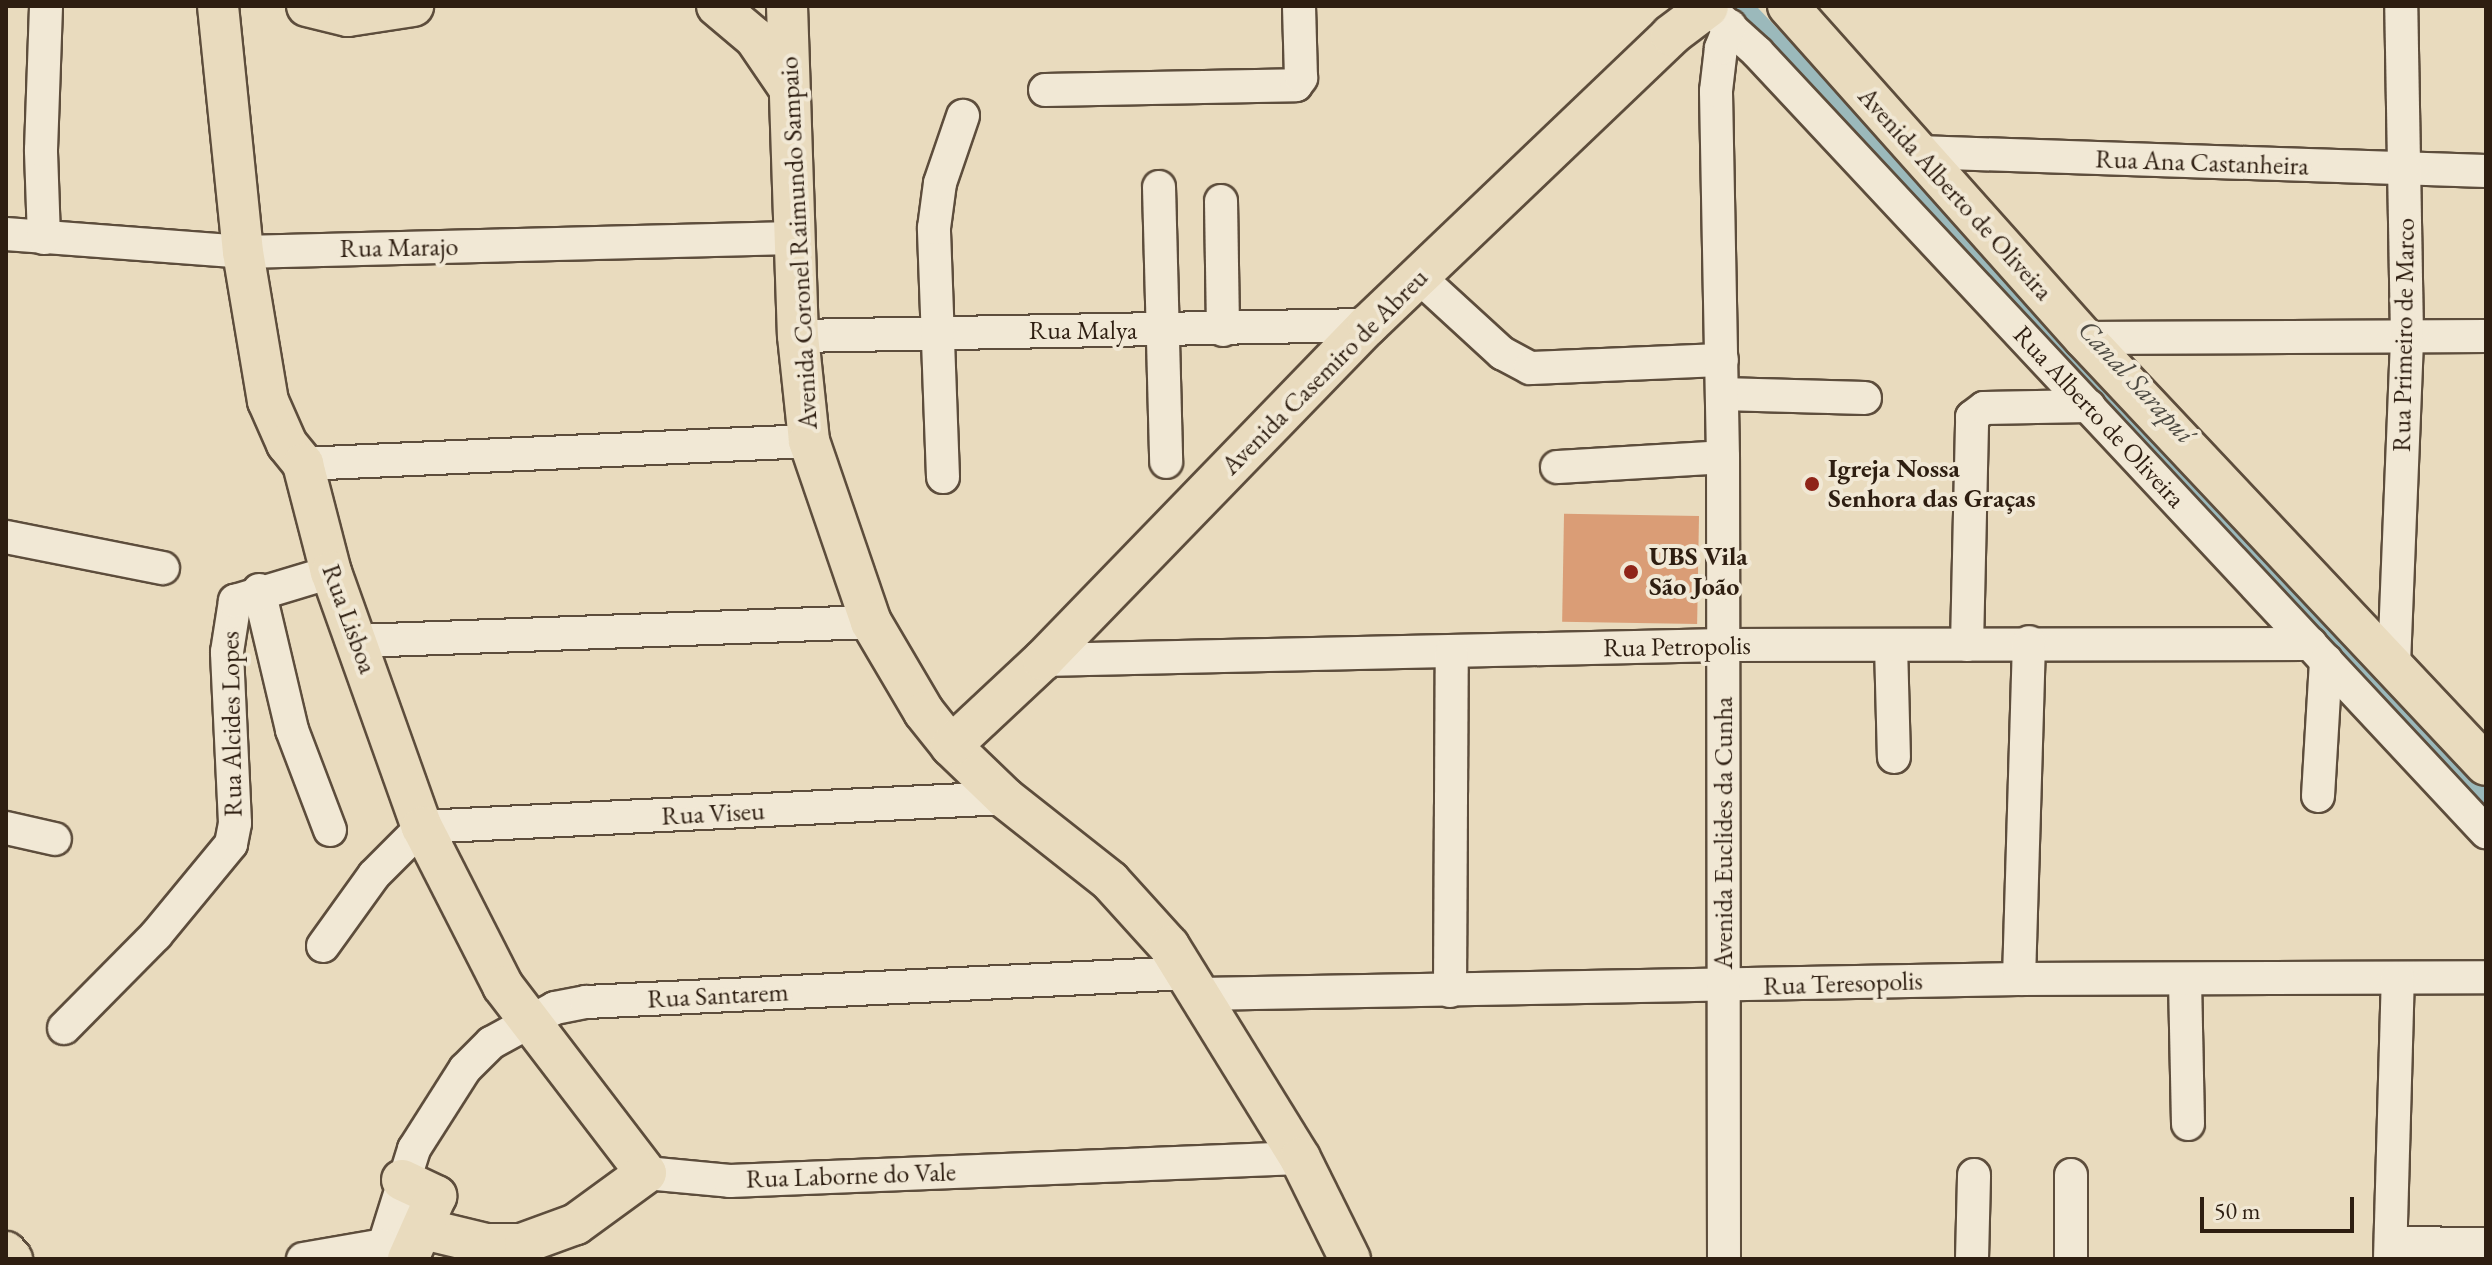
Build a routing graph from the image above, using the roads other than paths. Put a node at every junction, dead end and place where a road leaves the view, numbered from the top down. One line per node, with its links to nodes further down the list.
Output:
1 (46, 6): 20 (street)
2 (218, 6): 22 (main road, Rua Lisboa)
3 (307, 6): 4 (main road)
4 (413, 6)
5 (717, 6): 11 (main road)
6 (787, 6): 11 (main road, Avenida Coronel Raimundo Sampaio)
7 (1299, 6): 12 (street)
8 (1788, 6): 14 (main road, Avenida Alberto de Oliveira)
9 (2401, 6): 15 (street, Rua Primeiro de Marco)
10 (1713, 11): 23 (main road, Avenida Casemiro de Abreu); 32 (street, Avenida Euclides da Cunha); 35 (street, Rua Alberto de Oliveira)
11 (789, 88): 21 (main road, Avenida Coronel Raimundo Sampaio)
12 (1045, 90)
13 (963, 116): 27 (street)
14 (1918, 152): 15 (street, Rua Ana Castanheira); 31 (main road, Avenida Alberto de Oliveira)
15 (2404, 171): 16 (street, Rua Ana Castanheira); 29 (street, Rua Primeiro de Marco)
16 (2486, 171)
17 (1159, 187): 25 (street)
18 (1221, 201): 26 (street)
19 (6, 234): 20 (street, Rua Marajo)
20 (44, 238): 22 (street, Rua Marajo)
21 (793, 238): 22 (street, Rua Marajo); 28 (main road, Avenida Coronel Raimundo Sampaio)
22 (243, 252): 39 (main road, Rua Lisboa)
23 (1419, 277): 24 (main road, Avenida Casemiro de Abreu); 32 (street)
24 (1368, 325): 26 (street, Rua Malya); 54 (main road, Avenida Casemiro de Abreu)
25 (1160, 330): 26 (street, Rua Malya); 27 (street, Rua Malya); 38 (street)
26 (1223, 330)
27 (938, 331): 28 (street, Rua Malya); 41 (street)
28 (798, 336): 36 (main road, Avenida Coronel Raimundo Sampaio)
29 (2407, 336): 30 (street); 31 (street); 55 (street, Rua Primeiro de Marco)
30 (2486, 336)
31 (2084, 338): 55 (main road, Avenida Alberto de Oliveira)
32 (1722, 360): 33 (street, Avenida Euclides da Cunha)
33 (1722, 394): 34 (street); 37 (street, Avenida Euclides da Cunha)
34 (1865, 398)
35 (2089, 406): 51 (street); 53 (street, Rua Alberto de Oliveira)
36 (809, 441): 39 (street); 46 (main road, Avenida Coronel Raimundo Sampaio)
37 (1723, 457): 40 (street); 49 (street, Avenida Euclides da Cunha)
38 (1166, 462)
39 (303, 464): 44 (main road, Rua Lisboa)
40 (1557, 467)
41 (943, 477)
42 (6, 537): 43 (street)
43 (163, 568)
44 (331, 572): 45 (street, Rua Alcides Lopes); 47 (main road, Rua Lisboa)
45 (259, 590): 63 (street); 75 (street, Rua Alcides Lopes)
46 (871, 622): 47 (street); 56 (main road, Avenida Coronel Raimundo Sampaio)
47 (358, 641): 61 (main road, Rua Lisboa)
48 (2029, 642): 51 (street, Rua Petropolis); 53 (street, Rua Petropolis); 69 (street)
49 (1723, 645): 50 (street, Rua Petropolis); 52 (street, Rua Petropolis); 72 (street, Avenida Euclides da Cunha)
50 (1891, 645): 51 (street, Rua Petropolis); 57 (street)
51 (1967, 645)
52 (1452, 652): 54 (street, Rua Petropolis); 73 (street)
53 (2319, 652): 59 (street); 64 (street, Rua Alberto de Oliveira)
54 (1043, 660): 56 (main road, Avenida Casemiro de Abreu)
55 (2394, 664): 58 (main road, Avenida Alberto de Oliveira)
56 (951, 746): 60 (main road, Avenida Coronel Raimundo Sampaio)
57 (1894, 757)
58 (2486, 765)
59 (2318, 796)
60 (1005, 798): 61 (street, Rua Viseu); 71 (main road, Avenida Coronel Raimundo Sampaio)
61 (422, 827): 66 (street); 74 (main road, Rua Lisboa)
62 (6, 828): 65 (street)
63 (330, 830)
64 (2486, 832)
65 (55, 839)
66 (323, 946)
67 (2486, 977): 68 (street, Rua Teresopolis)
68 (2398, 978): 70 (street, Rua Teresopolis); 84 (street)
69 (2019, 979): 70 (street, Rua Teresopolis); 72 (street, Rua Teresopolis)
70 (2185, 980): 76 (street)
71 (1193, 984): 73 (street, Rua Teresopolis); 74 (street, Rua Santarem); 77 (main road, Avenida Coronel Raimundo Sampaio)
72 (1725, 988): 73 (street, Rua Teresopolis); 89 (street, Avenida Euclides da Cunha)
73 (1450, 991)
74 (528, 1018): 78 (main road, Rua Lisboa); 81 (street, Rua Santarem)
75 (64, 1028)
76 (2188, 1124)
77 (1300, 1158): 78 (street, Rua Laborne do Vale); 88 (main road, Avenida Coronel Raimundo Sampaio)
78 (646, 1173): 83 (main road)
79 (1974, 1175): 90 (street)
80 (2071, 1175): 91 (street)
81 (402, 1180): 83 (main road)
82 (2486, 1244): 84 (street)
83 (404, 1248): 87 (street)
84 (2390, 1251)
85 (6, 1252): 86 (main road)
86 (12, 1259)
87 (303, 1259)
88 (1350, 1259)
89 (1724, 1259)
90 (1972, 1259)
91 (2071, 1259)

